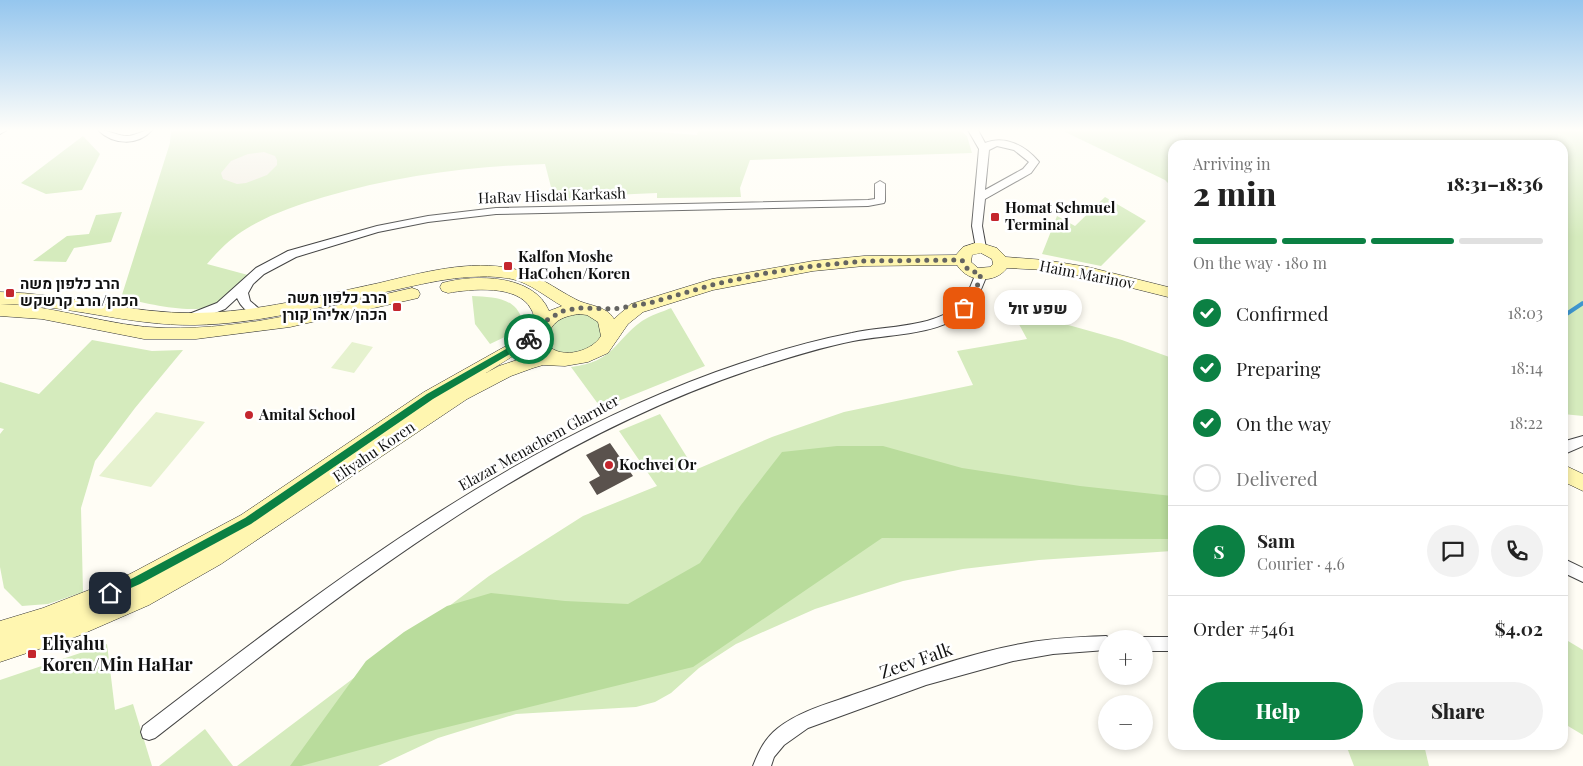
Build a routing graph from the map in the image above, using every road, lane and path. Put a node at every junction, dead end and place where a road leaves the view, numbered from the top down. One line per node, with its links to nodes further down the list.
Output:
1 (983, 166): 4 (street)
2 (1031, 166): 4 (street)
3 (880, 184): 9 (street, HaRav Hisdai Karkash)
4 (980, 197): 5 (street)
5 (981, 248): 6 (street); 7 (street)
6 (962, 260): 8 (street); 12 (street)
7 (1001, 262): 8 (street); 10 (street, Haim Marinov)
8 (981, 274): 31 (street, Elazar Menachem Glarnter)
9 (250, 280): 15 (street); 16 (street, HaRav Hisdai Karkash)
10 (1168, 292)
11 (0, 298): 16 (street)
12 (650, 303): 13 (street); 18 (street)
13 (585, 309): 15 (street); 17 (street); 18 (street)
14 (0, 310): 17 (street)
15 (257, 312): 16 (street)
16 (184, 320)
17 (541, 328): 19 (street); 26 (street, Eliyahu Koren)
18 (606, 341): 19 (street)
19 (565, 360): 30 (street, Eliyahu Koren)
20 (1583, 441): 21 (street)
21 (1568, 446)
22 (1568, 475): 23 (street)
23 (1583, 483)
24 (1568, 567): 25 (street)
25 (1583, 575)
26 (0, 630)
27 (1098, 644): 32 (street, Zeev Falk)
28 (1153, 644): 29 (street)
29 (1168, 644)
30 (0, 651)
31 (149, 732)
32 (762, 766)

